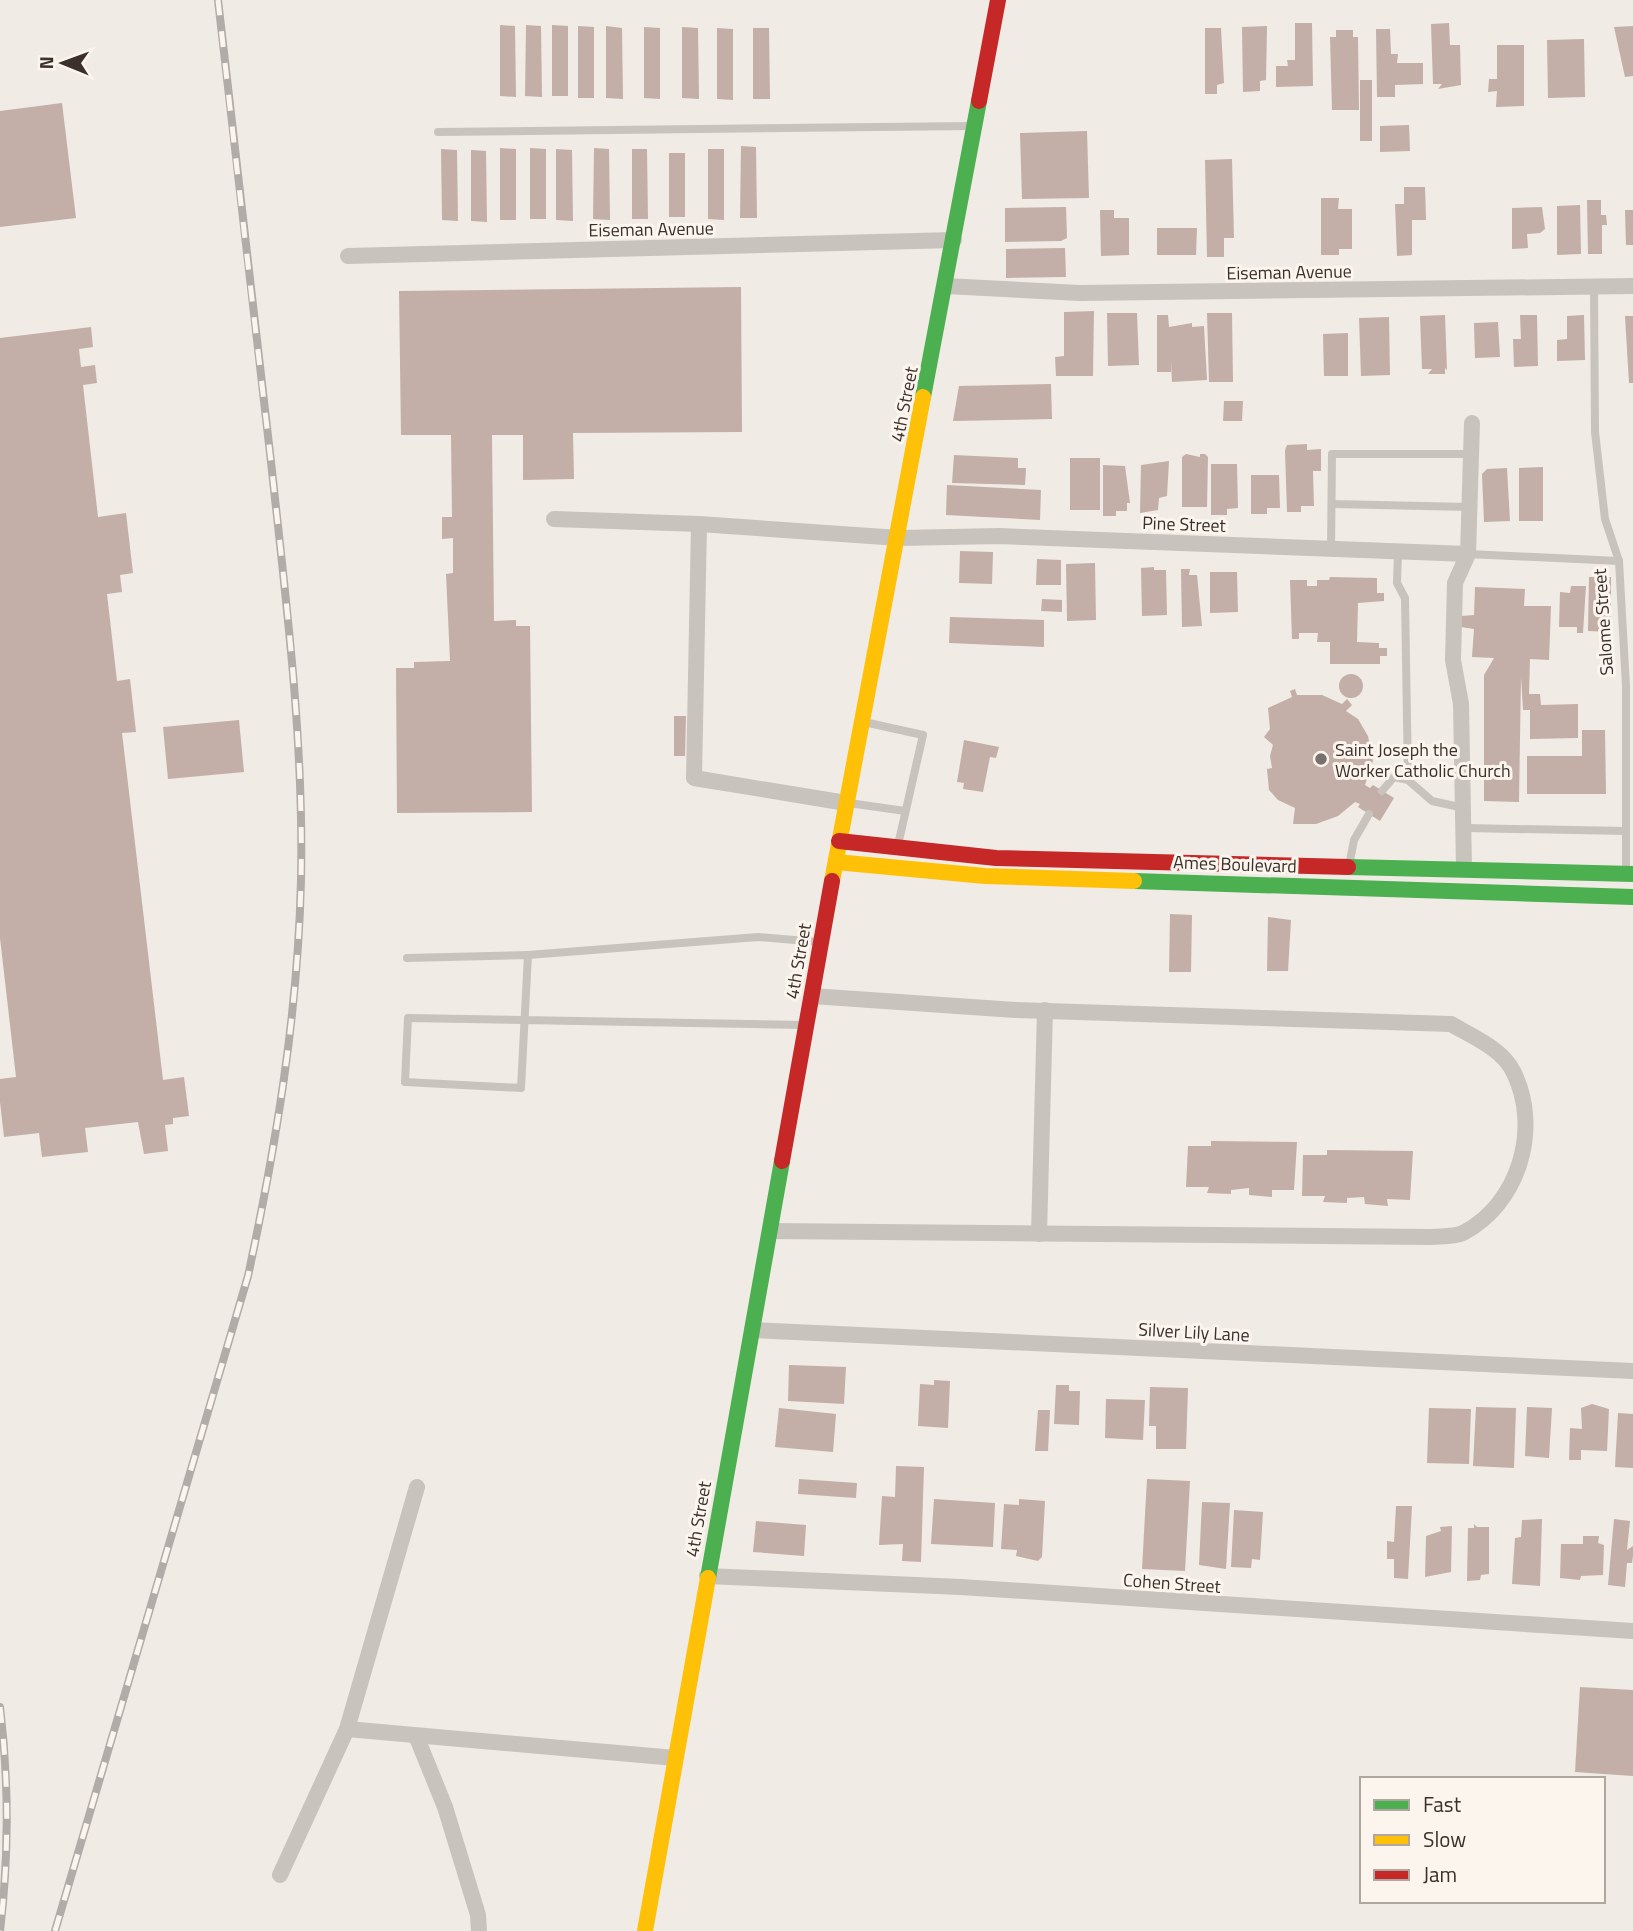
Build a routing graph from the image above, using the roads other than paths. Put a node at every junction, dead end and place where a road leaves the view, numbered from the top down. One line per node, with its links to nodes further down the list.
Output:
1 (999, 0): 2 (main road, 4th Street)
2 (975, 126): 3 (lane); 4 (main road, 4th Street)
3 (438, 132)
4 (954, 240): 5 (street, Eiseman Avenue); 6 (main road, 4th Street)
5 (348, 256)
6 (946, 286): 8 (street, Eiseman Avenue); 15 (main road, 4th Street)
7 (1633, 286): 8 (street, Eiseman Avenue)
8 (1594, 287): 19 (lane, Salome Street)
9 (1472, 423): 10 (street)
10 (1471, 454): 11 (lane); 12 (street)
11 (1332, 504): 12 (lane); 16 (lane)
12 (1469, 507): 18 (street)
13 (554, 519): 14 (street, Pine Street)
14 (699, 524): 15 (street, Pine Street); 23 (street)
15 (899, 538): 16 (street, Pine Street); 20 (main road, 4th Street)
16 (1331, 549): 17 (street, Pine Street)
17 (1398, 551): 18 (street, Pine Street); 21 (lane)
18 (1468, 554): 19 (lane); 24 (street)
19 (1619, 561): 28 (lane, Salome Street)
20 (862, 722): 23 (main road, 4th Street); 25 (lane)
21 (1408, 780): 22 (lane); 24 (lane)
22 (1382, 791)
23 (846, 803): 25 (lane); 29 (main road, 4th Street)
24 (1464, 808): 27 (street)
25 (905, 811): 30 (lane)
26 (1369, 814): 32 (lane)
27 (1465, 828): 28 (lane); 33 (street)
28 (1626, 831): 34 (lane, Salome Street)
29 (839, 841): 30 (main road, Ames Boulevard); 31 (main road, 4th Street)
30 (898, 848): 32 (main road, Ames Boulevard)
31 (836, 862): 35 (main road, Ames Boulevard); 36 (main road, 4th Street)
32 (1349, 866): 33 (main road, Ames Boulevard)
33 (1464, 868): 34 (main road, Ames Boulevard)
34 (1629, 874): 35 (lane, Salome Street)
35 (1629, 896)
36 (821, 943): 37 (lane); 39 (main road, 4th Street)
37 (528, 955): 38 (lane); 41 (lane)
38 (407, 958)
39 (812, 996): 40 (street); 42 (main road, 4th Street)
40 (1045, 1010): 44 (street); 44 (street)
41 (525, 1020): 41 (lane); 42 (lane)
42 (807, 1025): 43 (main road, 4th Street)
43 (770, 1231): 44 (street); 45 (main road, 4th Street)
44 (1039, 1234)
45 (752, 1330): 46 (street, Silver Lily Lane); 48 (main road, 4th Street)
46 (1633, 1371)
47 (417, 1486): 50 (street)
48 (707, 1576): 49 (street, Cohen Street); 52 (main road, 4th Street)
49 (1633, 1631)
50 (346, 1729): 51 (street); 53 (street)
51 (417, 1738): 52 (street); 54 (street)
52 (675, 1758): 55 (main road, 4th Street)
53 (280, 1875)
54 (479, 1931)
55 (645, 1931)

